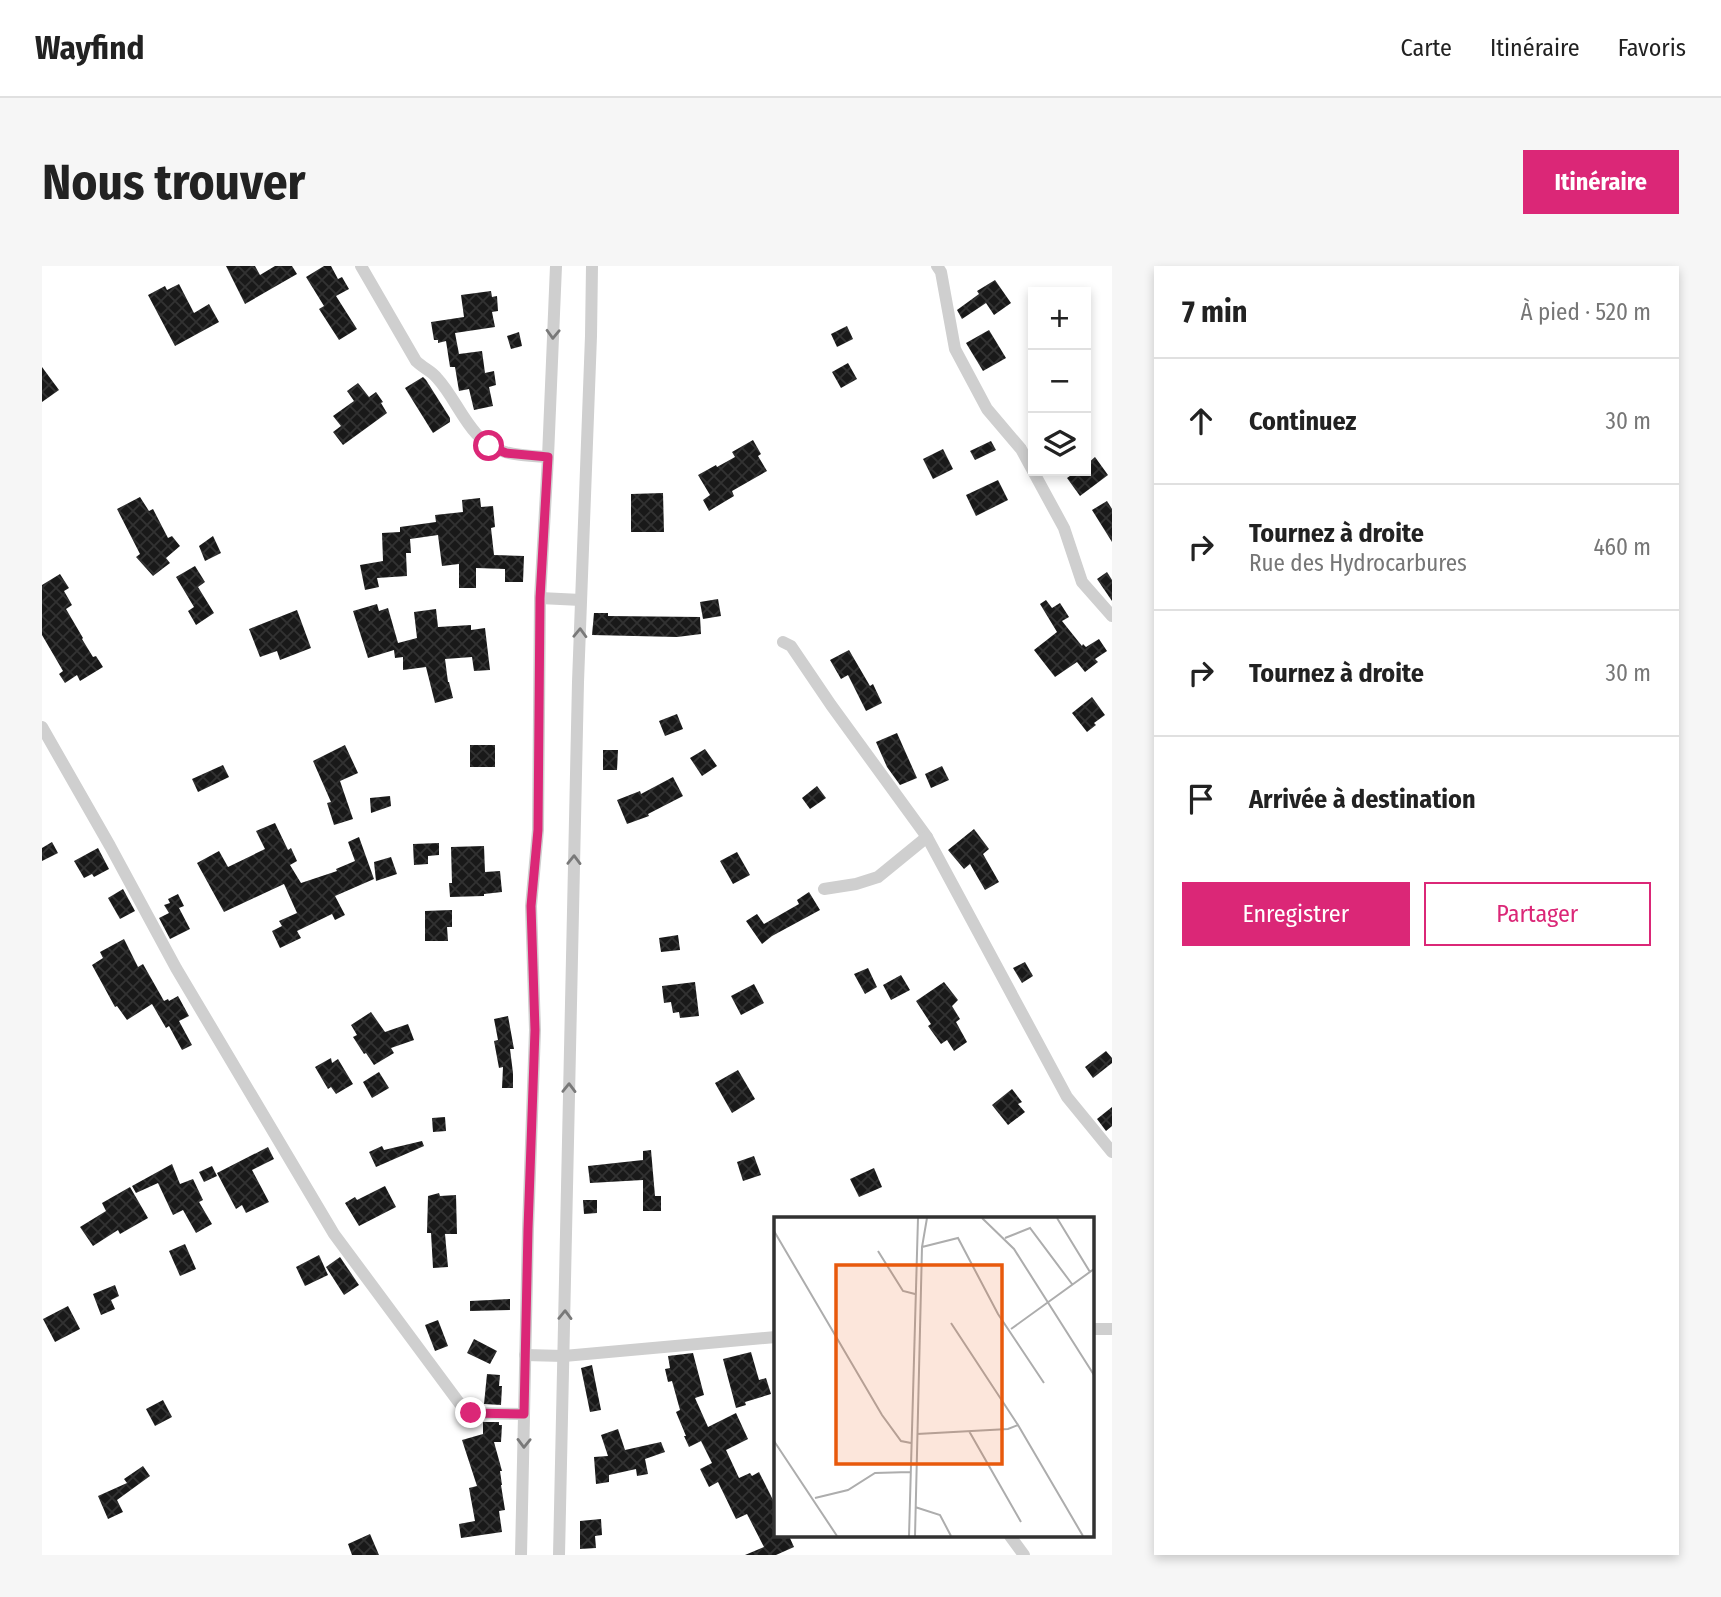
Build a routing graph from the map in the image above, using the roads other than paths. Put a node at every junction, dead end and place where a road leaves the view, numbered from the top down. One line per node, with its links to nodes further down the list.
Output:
1 (361, 266): 5 (street)
2 (556, 266): 5 (street, one-way to 5)
3 (592, 266): 7 (street)
4 (937, 266): 8 (street)
5 (548, 457): 6 (street)
6 (540, 598): 7 (street); 17 (street)
7 (581, 600): 18 (street, one-way to 7)
8 (1112, 616)
9 (783, 642): 11 (street)
10 (42, 727): 19 (street)
11 (927, 838): 12 (street); 13 (street)
12 (824, 889)
13 (1112, 1152)
14 (1094, 1329): 15 (street)
15 (1112, 1329)
16 (774, 1337): 18 (street)
17 (526, 1355): 18 (street); 19 (street)
18 (564, 1356): 22 (street)
19 (524, 1414): 21 (street, one-way to 21)
20 (1011, 1538): 23 (street)
21 (521, 1555)
22 (559, 1555)
23 (1024, 1555)

